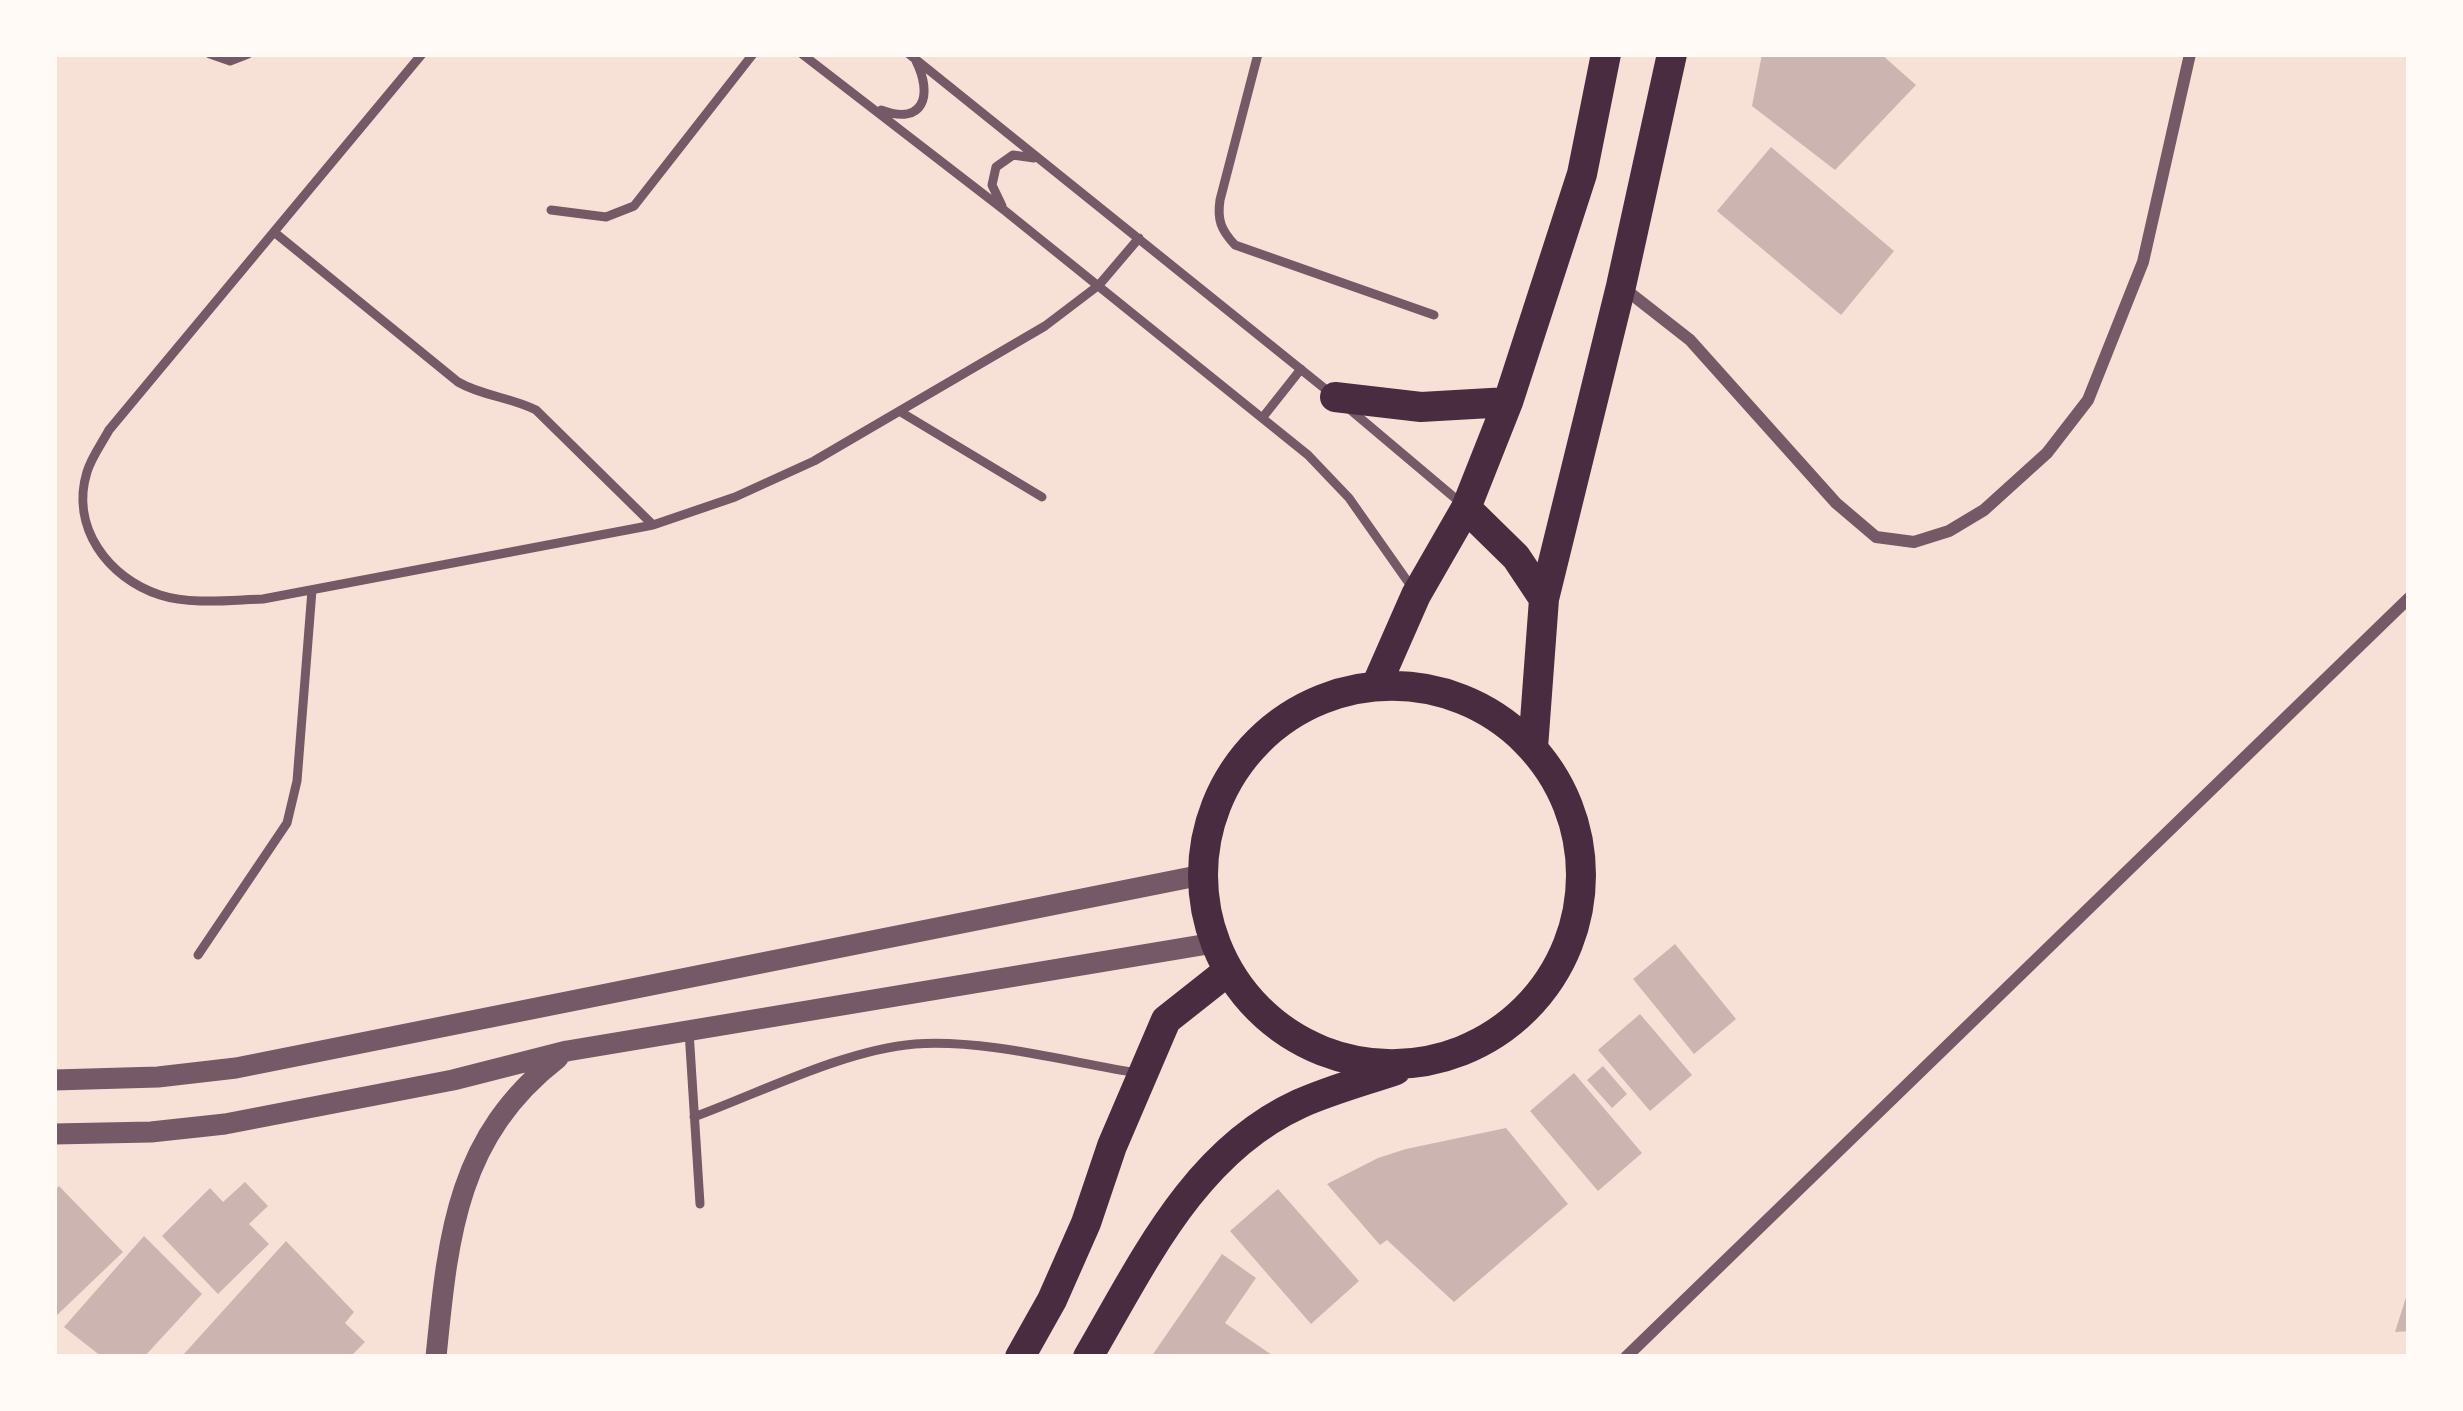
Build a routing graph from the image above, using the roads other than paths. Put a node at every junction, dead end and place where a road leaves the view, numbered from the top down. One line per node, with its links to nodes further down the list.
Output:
1 (210, 54): 2 (lane)
2 (248, 54)
3 (422, 54): 15 (lane)
4 (753, 54): 14 (lane)
5 (802, 54): 11 (lane)
6 (1258, 54): 19 (lane)
7 (1606, 54): 22 (main road)
8 (1672, 54): 18 (main road)
9 (2189, 54): 18 (street)
10 (912, 56): 11 (lane); 12 (lane)
11 (870, 106): 13 (lane)
12 (1039, 159): 13 (lane); 16 (lane)
13 (1004, 210): 17 (lane)
14 (551, 211)
15 (274, 232): 27 (lane); 28 (lane)
16 (1138, 238): 17 (lane); 20 (lane)
17 (1099, 285): 23 (lane); 24 (lane)
18 (1621, 286): 31 (main road)
19 (1434, 315)
20 (1301, 369): 21 (lane); 24 (lane)
21 (1335, 397): 22 (main road); 26 (lane)
22 (1508, 402): 26 (main road)
23 (899, 411): 25 (lane); 27 (lane)
24 (1263, 417): 29 (lane)
25 (1042, 497)
26 (1466, 508): 29 (main road); 31 (main road)
27 (653, 525): 28 (lane)
28 (312, 590): 35 (lane)
29 (1416, 595): 32 (main road)
30 (2409, 598): 48 (street)
31 (1544, 599): 33 (main road)
32 (1376, 686): 33 (main road); 34 (main road)
33 (1533, 748): 39 (main road)
34 (1202, 875): 36 (main road); 41 (street)
35 (198, 956)
36 (1221, 957): 37 (street); 39 (main road); 40 (main road)
37 (689, 1031): 38 (street); 42 (lane)
38 (567, 1052): 43 (street); 45 (street)
39 (1418, 1062): 47 (main road)
40 (1142, 1074): 42 (lane); 46 (main road)
41 (54, 1079)
42 (694, 1117): 44 (lane)
43 (54, 1134)
44 (700, 1204)
45 (436, 1357)
46 (1020, 1357)
47 (1088, 1357)
48 (1626, 1357)

